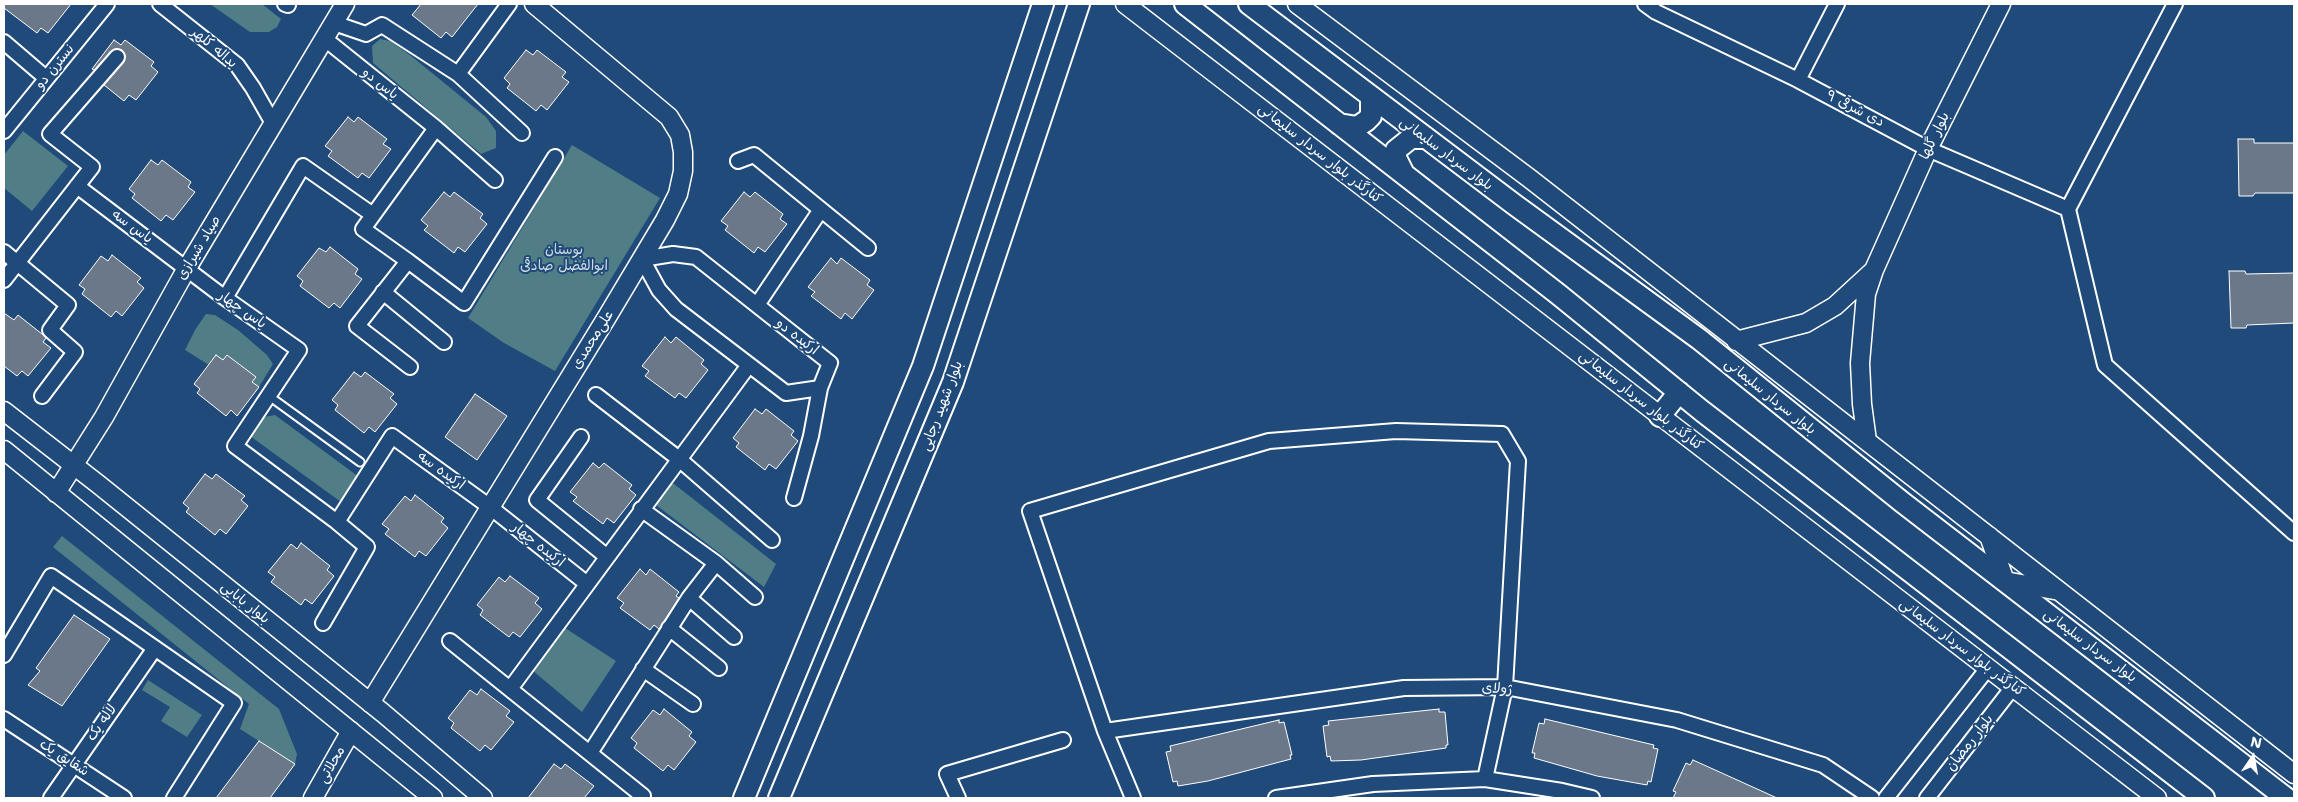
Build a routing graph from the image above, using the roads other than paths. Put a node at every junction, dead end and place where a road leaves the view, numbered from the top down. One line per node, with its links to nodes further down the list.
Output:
1 (107, 4): 21 (street, نسترن دو)
2 (160, 4): 27 (street, یداله کلهر)
3 (345, 4): 16 (street, صیاد شیرازی)
4 (509, 4): 20 (street)
5 (534, 4): 43 (street, علی‌محمدی)
6 (1043, 4): 24 (main road)
7 (1080, 4): 25 (main road, بلوار شهید رجایی)
8 (1125, 4): 62 (street, کنارگذر بلوار سردار سلیمانی)
9 (1186, 4): 26 (main road)
10 (1249, 4): 23 (main road, بلوار سردار سلیمانی)
11 (1297, 4): 52 (street)
12 (1645, 4): 22 (street, ۹ دی شرقی)
13 (1837, 4): 22 (street)
14 (2001, 4): 32 (street, بلوار گلها)
15 (2176, 4): 38 (street)
16 (334, 23): 17 (street, صیاد شیرازی); 20 (street)
17 (325, 40): 27 (street, صیاد شیرازی); 28 (street, یاس دو)
18 (4, 42): 21 (street)
19 (117, 57): 37 (street)
20 (458, 74): 30 (street)
21 (46, 78): 29 (street, نسترن دو)
22 (1798, 80): 32 (street, ۹ دی شرقی)
23 (1371, 98): 26 (main road); 31 (main road, بلوار سردار سلیمانی)
24 (1009, 107): 25 (main road); 115 (main road)
25 (1040, 122): 116 (main road, بلوار شهید رجایی)
26 (1339, 124): 35 (main road)
27 (274, 125): 46 (street, صیاد شیرازی)
28 (436, 128): 36 (street, یاس دو); 40 (street)
29 (4, 131)
30 (522, 133)
31 (1424, 138): 35 (main road); 79 (main road, بلوار سردار سلیمانی)
32 (1928, 149): 38 (street, ۹ دی شرقی); 47 (street, بلوار گلها)
33 (555, 157): 44 (street)
34 (738, 161): 39 (street)
35 (1404, 174): 57 (main road)
36 (495, 180)
37 (76, 186): 45 (street); 46 (street, یاس سه)
38 (2068, 209): 74 (street)
39 (820, 211): 41 (street); 51 (street)
40 (373, 215): 44 (street); 50 (street)
41 (868, 248)
42 (4, 252): 45 (street)
43 (642, 259): 51 (street, ارکیده دو); 54 (street); 71 (street, علی‌محمدی)
44 (408, 261): 49 (street)
45 (17, 264): 48 (street); 59 (street)
46 (187, 268): 50 (street, یاس چهار); 68 (street, صیاد شیرازی)
47 (1874, 270): 52 (street, بلوار گلها); 64 (street, بلوار گلها)
48 (4, 280)
49 (383, 292): 53 (street); 55 (street)
50 (225, 298): 60 (street, یاس چهار)
51 (757, 305): 56 (street, ارکیده دو)
52 (1736, 341): 64 (street)
53 (444, 342)
54 (749, 365): 56 (street); 66 (street)
55 (410, 367)
56 (820, 388): 70 (street)
57 (1679, 392): 62 (main road); 125 (main road)
58 (596, 395): 66 (street)
59 (42, 396)
60 (269, 396): 67 (lane); 73 (street)
61 (4, 411): 68 (street, بلوار بابایی)
62 (1660, 416): 91 (street, کنارگذر بلوار سردار سلیمانی)
63 (581, 438): 77 (street)
64 (1867, 441): 75 (street)
65 (4, 450): 69 (street)
66 (678, 459): 72 (street); 76 (street)
67 (360, 462)
68 (74, 466): 69 (street, صیاد شیرازی); 96 (street, بلوار بابایی)
69 (56, 493): 99 (street)
70 (794, 498)
71 (490, 506): 73 (street, ارکیده سه); 80 (street, ارکیده چهار); 96 (street, علی‌محمدی)
72 (641, 509): 77 (street); 78 (street)
73 (337, 522): 84 (street)
74 (2294, 533)
75 (1989, 536): 79 (street); 81 (street)
76 (772, 540)
77 (606, 556): 80 (street)
78 (716, 563): 82 (street); 83 (street)
79 (2005, 581): 81 (street); 126 (main road, بلوار سردار سلیمانی)
80 (586, 583): 95 (street)
81 (2056, 590): 104 (street)
82 (755, 597)
83 (688, 598): 85 (street); 86 (street)
84 (323, 623)
85 (669, 628): 90 (street); 92 (street)
86 (734, 637)
87 (450, 641): 95 (street)
88 (155, 648): 89 (street); 103 (street, لاله یک); 110 (street)
89 (4, 656)
90 (719, 668)
91 (1988, 668): 94 (street, کنارگذر بلوار سردار سلیمانی); 122 (street)
92 (643, 669): 97 (street); 102 (street)
93 (1505, 687): 100 (street, ژولای); 100 (street); 105 (street); 121 (street, ژولای)
94 (2013, 687): 123 (street, بلوار رمضان); 124 (street, کنارگذر بلوار سردار سلیمانی)
95 (510, 689): 102 (street)
96 (370, 703): 113 (street, بلوار بابایی)
97 (693, 704)
98 (4, 719): 103 (street, شقایق یک)
99 (352, 731): 111 (street, محلاتی); 112 (street)
100 (1104, 731): 118 (street)
101 (1063, 740): 117 (street)
102 (590, 753): 114 (street)
103 (73, 763): 108 (street, لاله یک); 109 (street, شقایق یک)
104 (2294, 774)
105 (1485, 779): 106 (street); 107 (street)
106 (1373, 791): 119 (street)
107 (1561, 794): 120 (street)
108 (51, 798)
109 (124, 798)
110 (174, 798)
111 (313, 798)
112 (433, 798)
113 (483, 798)
114 (641, 798)
115 (744, 798)
116 (779, 798)
117 (958, 798)
118 (1133, 798)
119 (1276, 798)
120 (1592, 798)
121 (1872, 798)
122 (1886, 798)
123 (1927, 798)
124 (2157, 798)
125 (2204, 798)
126 (2286, 798)

